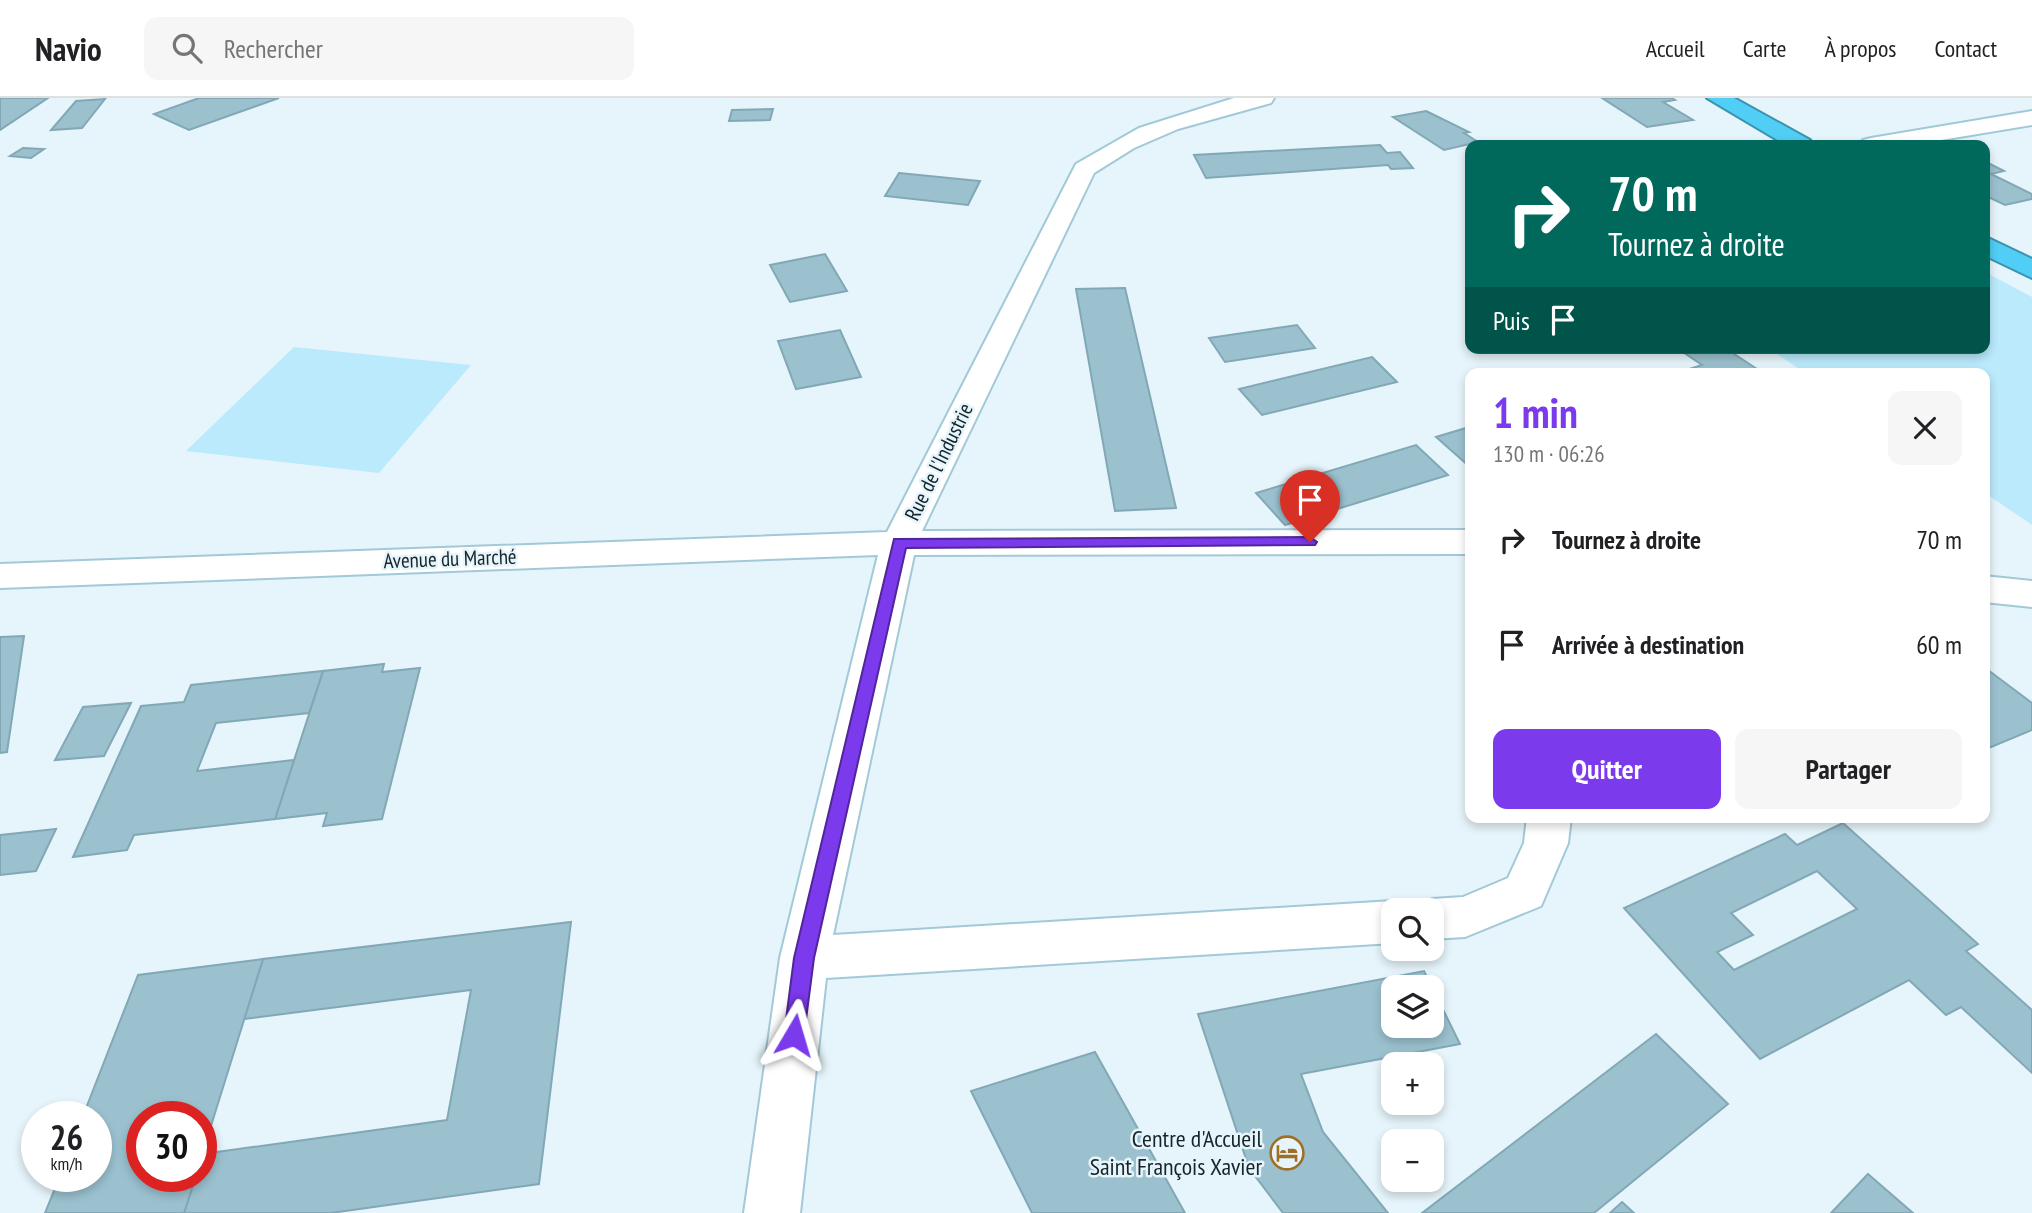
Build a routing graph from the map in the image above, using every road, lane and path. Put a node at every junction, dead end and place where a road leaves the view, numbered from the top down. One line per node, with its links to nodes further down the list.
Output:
1 (1261, 98): 9 (street, Rue de l'Industrie)
2 (1718, 98): 4 (highway)
3 (2032, 118): 5 (street)
4 (1793, 140)
5 (1901, 140)
6 (1990, 247): 7 (highway)
7 (2032, 270)
8 (1465, 542): 9 (street, Avenue du Marché)
9 (900, 543): 10 (street, Avenue du Marché); 16 (street, Rue de l'Industrie)
10 (0, 576)
11 (1990, 590): 12 (street)
12 (2032, 594)
13 (1548, 823): 14 (street)
14 (1444, 918)
15 (1381, 923): 16 (street)
16 (804, 958): 17 (street, Rue de l'Industrie)
17 (772, 1213)

